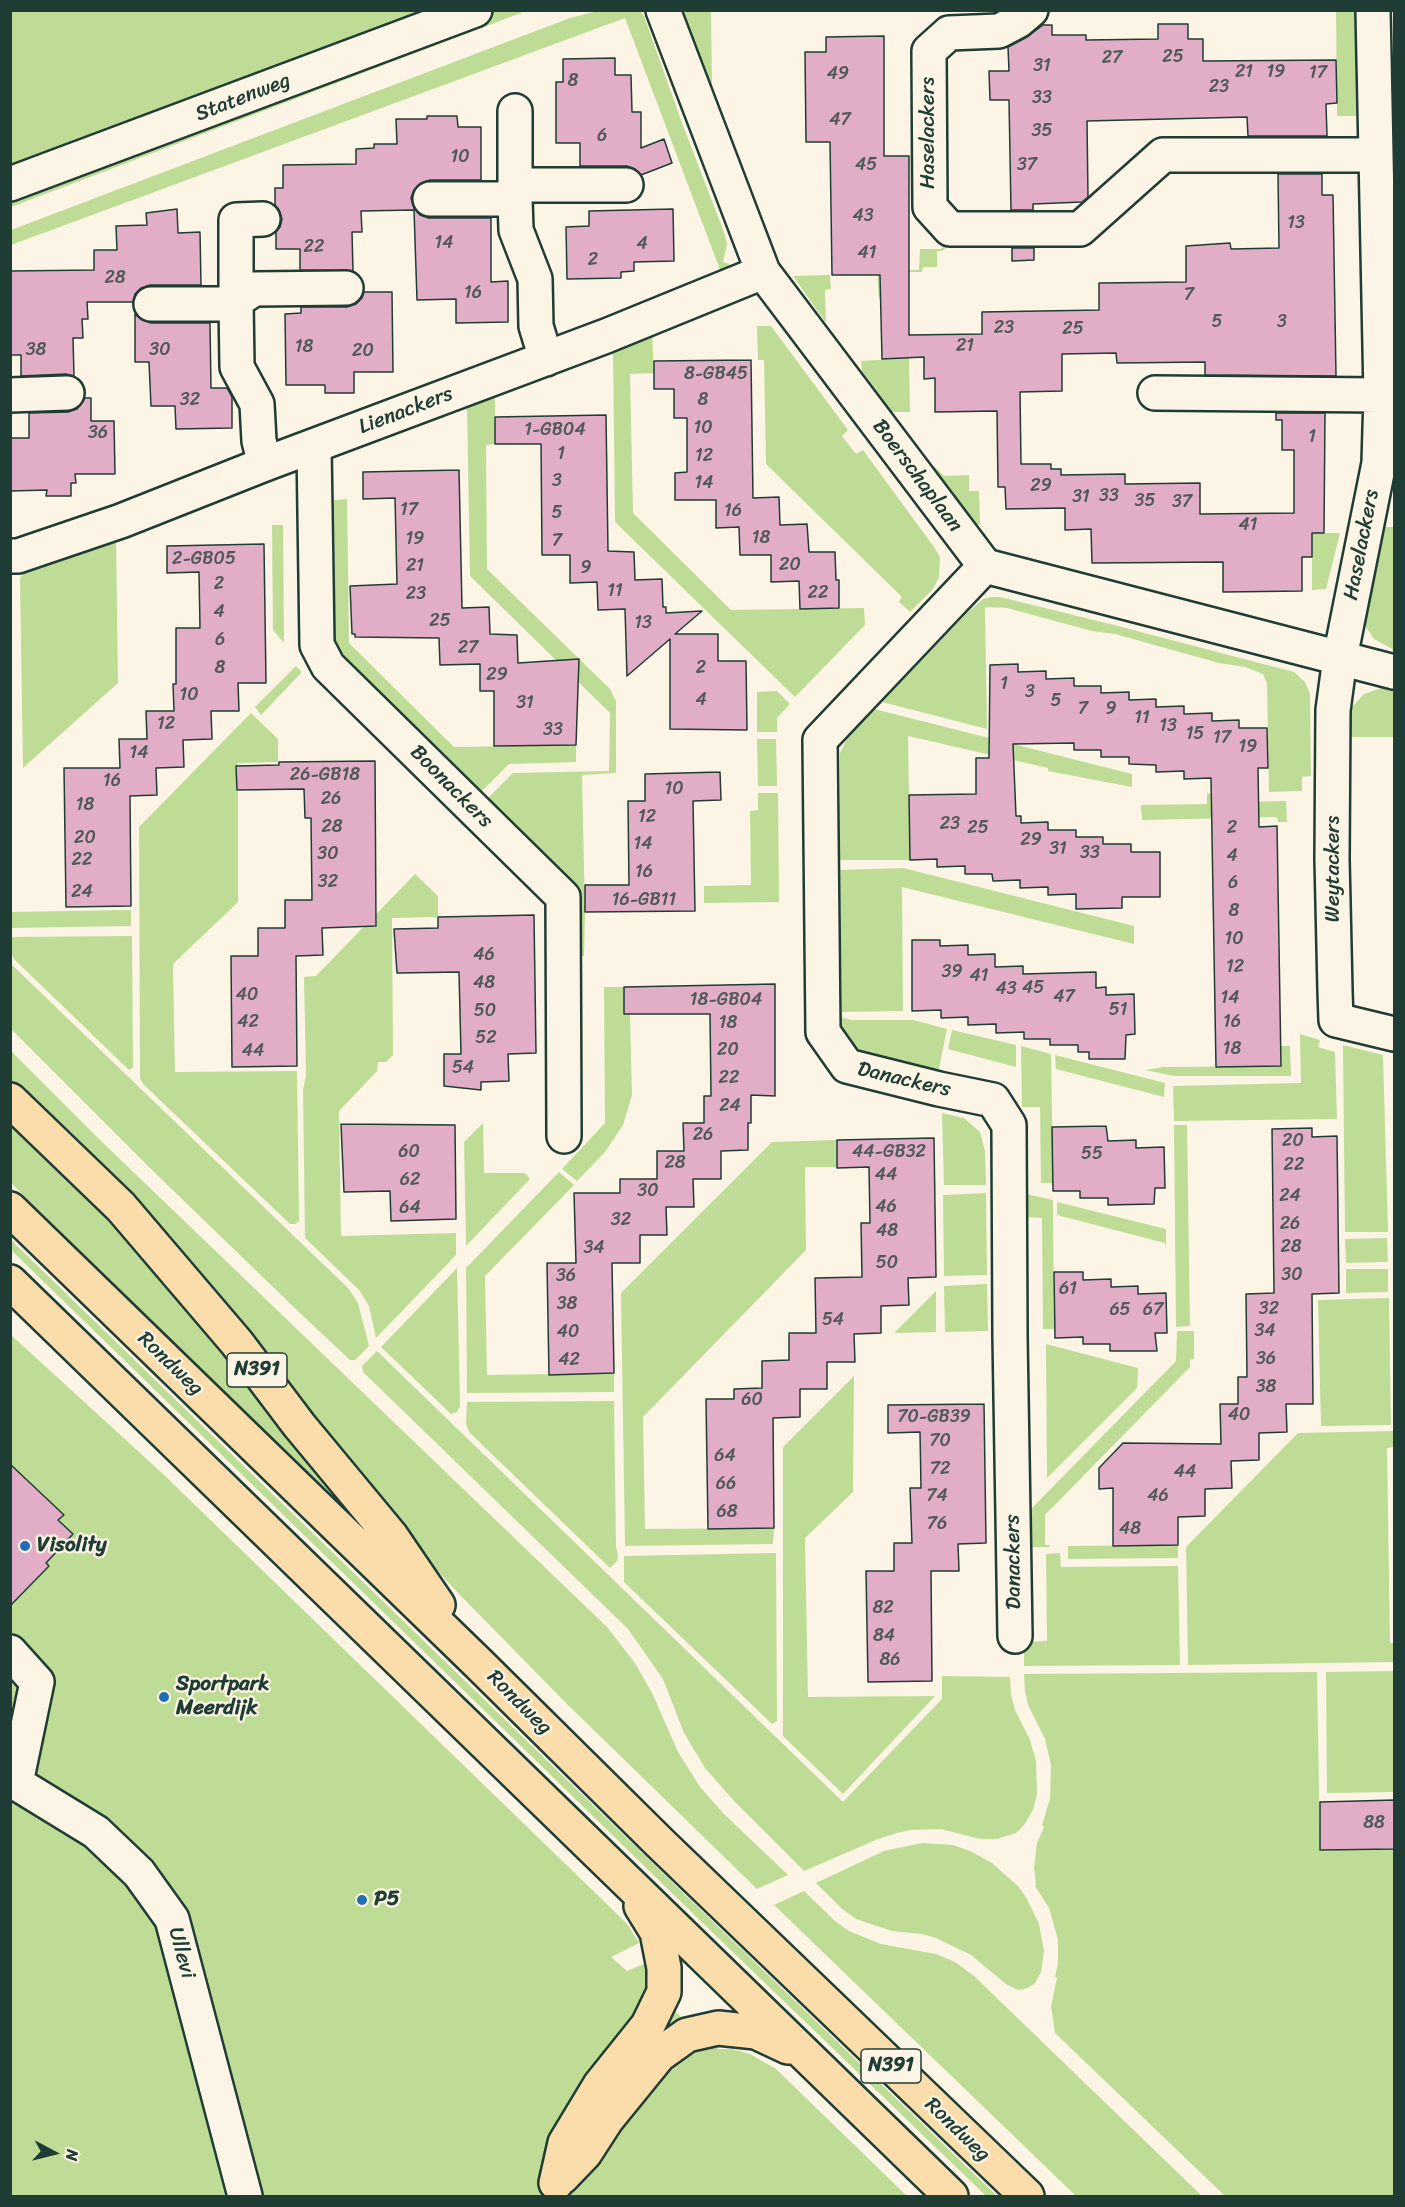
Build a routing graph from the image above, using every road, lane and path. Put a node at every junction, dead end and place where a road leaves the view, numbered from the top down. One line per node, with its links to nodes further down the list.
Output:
1 (475, 10): 7 (street, Statenweg)
2 (663, 10): 12 (street, Boerschaplaan)
3 (1031, 10): 6 (street, Haselackers)
4 (1373, 10): 6 (street, Haselackers)
5 (515, 111): 9 (street)
6 (1376, 156): 20 (street, Haselackers)
7 (10, 184)
8 (626, 185): 9 (street)
9 (515, 192): 10 (street); 16 (street)
10 (430, 199)
11 (263, 219): 14 (street)
12 (763, 272): 16 (street, Lienackers); 24 (street, Boerschaplaan)
13 (346, 288): 14 (street)
14 (236, 301): 15 (street); 22 (street)
15 (151, 304)
16 (546, 359): 21 (street, Lienackers)
17 (67, 393): 19 (street)
18 (1155, 393): 20 (street)
19 (10, 394)
20 (1381, 395): 25 (street, Haselackers)
21 (314, 446): 22 (street, Lienackers); 29 (street, Boonackers)
22 (266, 464): 23 (street, Lienackers)
23 (10, 556)
24 (985, 566): 25 (street); 34 (street, Danackers)
25 (1340, 658): 26 (street); 27 (street, Weytackers)
26 (1395, 672)
27 (1395, 1034)
28 (10, 1100): 36 (main road, N391)
29 (564, 1136)
30 (10, 1209): 36 (main road, Rondweg / N391)
31 (10, 1282): 33 (main road, N391)
32 (10, 1305): 33 (main road, N391)
33 (90, 1359): 38 (main road, N391)
34 (1015, 1636)
35 (10, 1652): 37 (street)
36 (478, 1663): 43 (main road, Rondweg / N391)
37 (14, 1782): 41 (street, Ullevi)
38 (624, 1880): 39 (main road, N391); 40 (main road)
39 (805, 2054): 40 (main road); 42 (main road, N391)
40 (552, 2190)
41 (245, 2196)
42 (951, 2196)
43 (1027, 2196)

